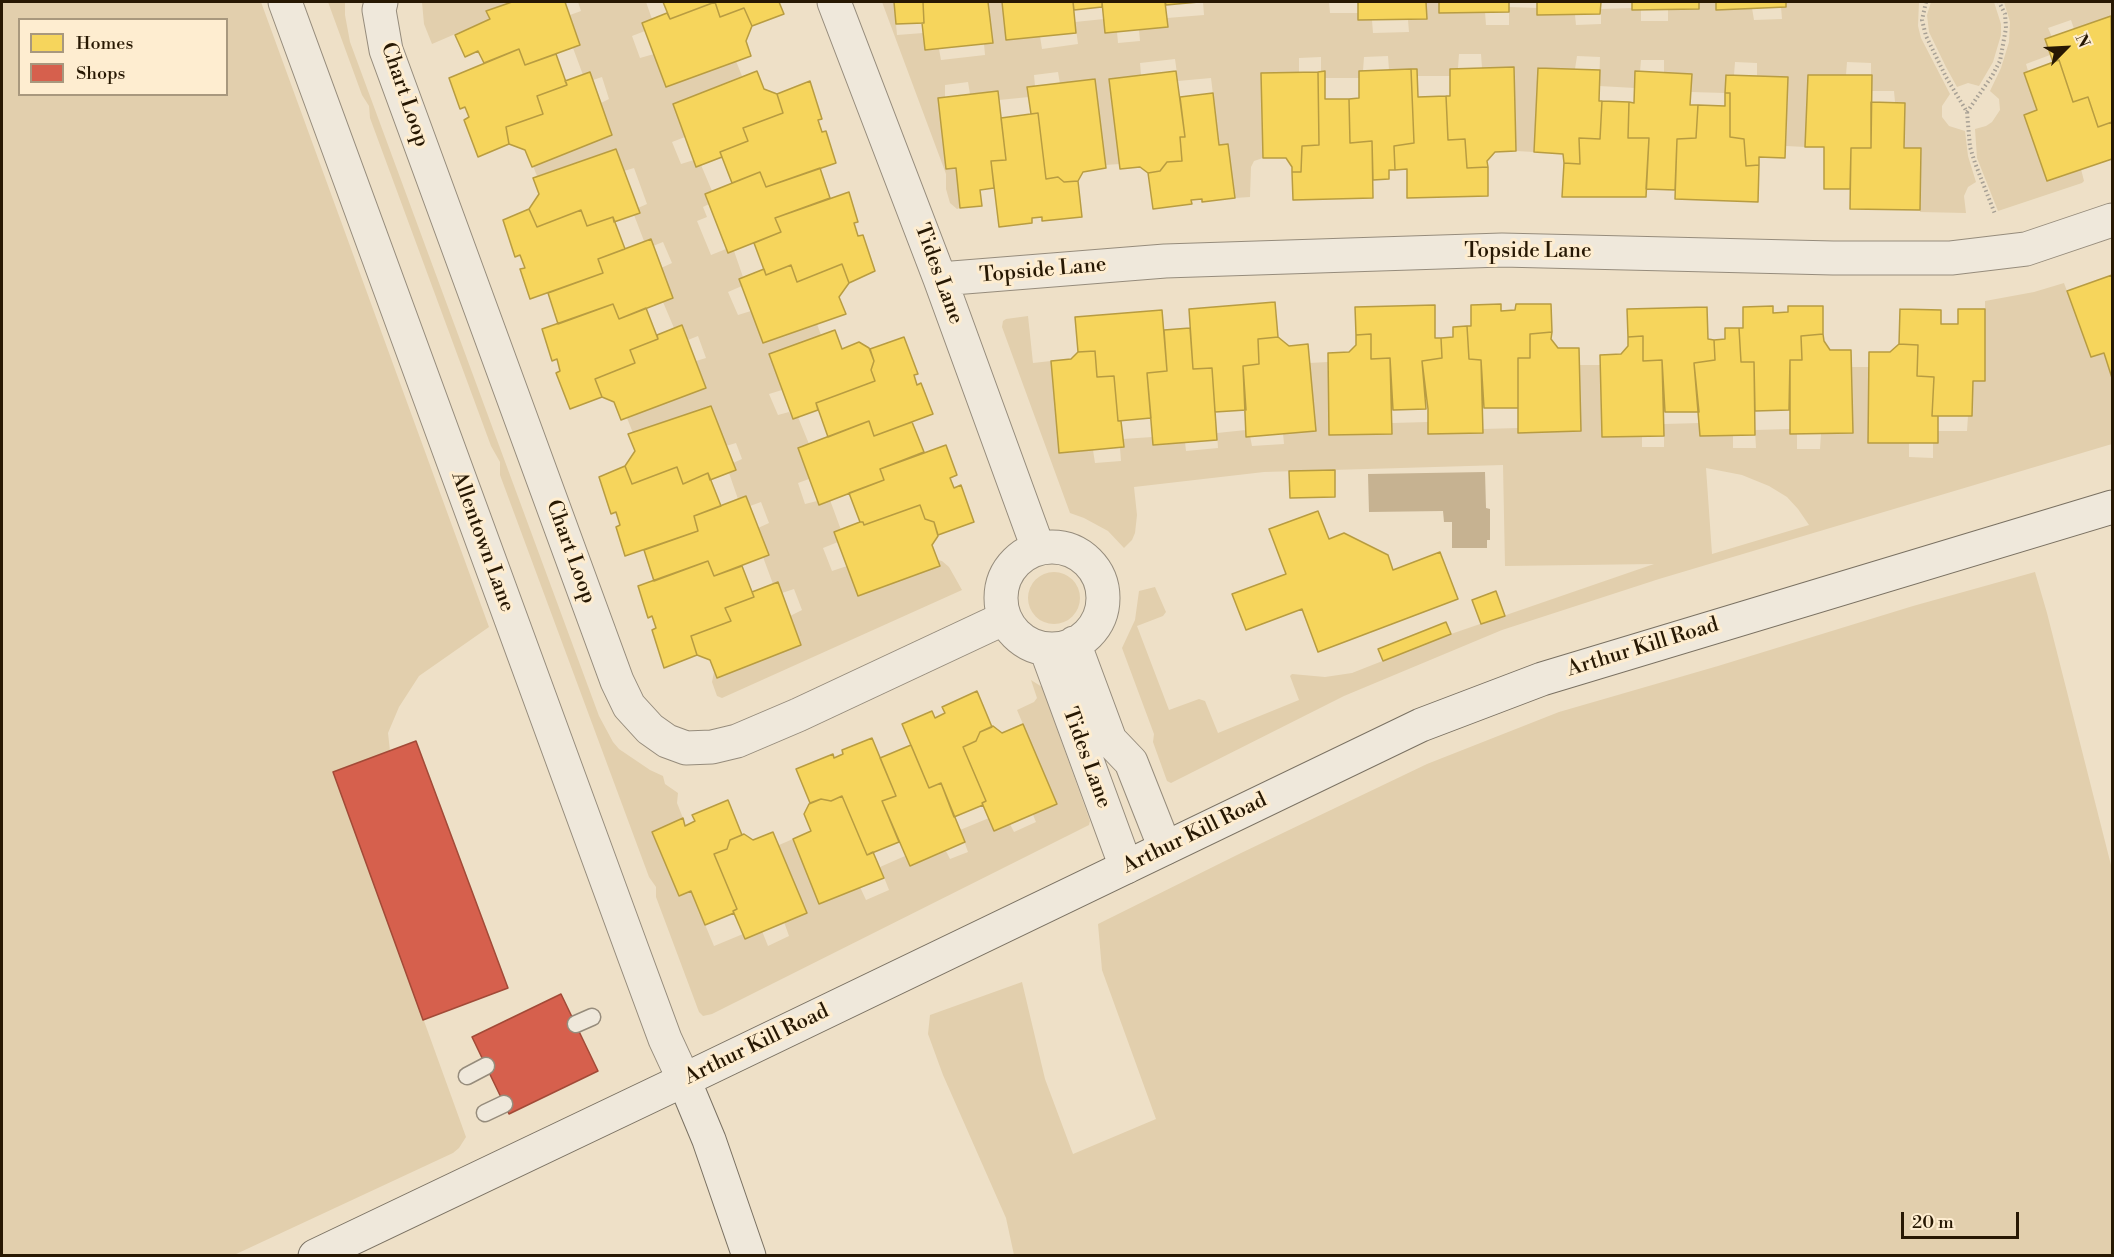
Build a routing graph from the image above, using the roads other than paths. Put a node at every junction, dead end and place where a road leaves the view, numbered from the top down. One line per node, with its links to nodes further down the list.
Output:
1 (285, 2): 16 (street, Allentown Lane)
2 (381, 2): 8 (street, Chart Loop)
3 (834, 2): 5 (street, Tides Lane)
4 (2112, 220): 5 (street, Topside Lane)
5 (940, 279): 7 (street, Tides Lane)
6 (2112, 507): 10 (street, Arthur Kill Road)
7 (1038, 548): 8 (street); 9 (street)
8 (1005, 618): 9 (street)
9 (1071, 640): 10 (street, Tides Lane); 11 (street, Tides Lane)
10 (1165, 848): 11 (street, Arthur Kill Road)
11 (1126, 867): 16 (street, Arthur Kill Road)
12 (592, 1017): 13 (lane)
13 (576, 1024)
14 (486, 1066): 15 (lane)
15 (467, 1076)
16 (684, 1080): 19 (street, Arthur Kill Road); 20 (street, Allentown Lane)
17 (504, 1104): 18 (lane)
18 (485, 1113)
19 (315, 1256)
20 (749, 1256)

